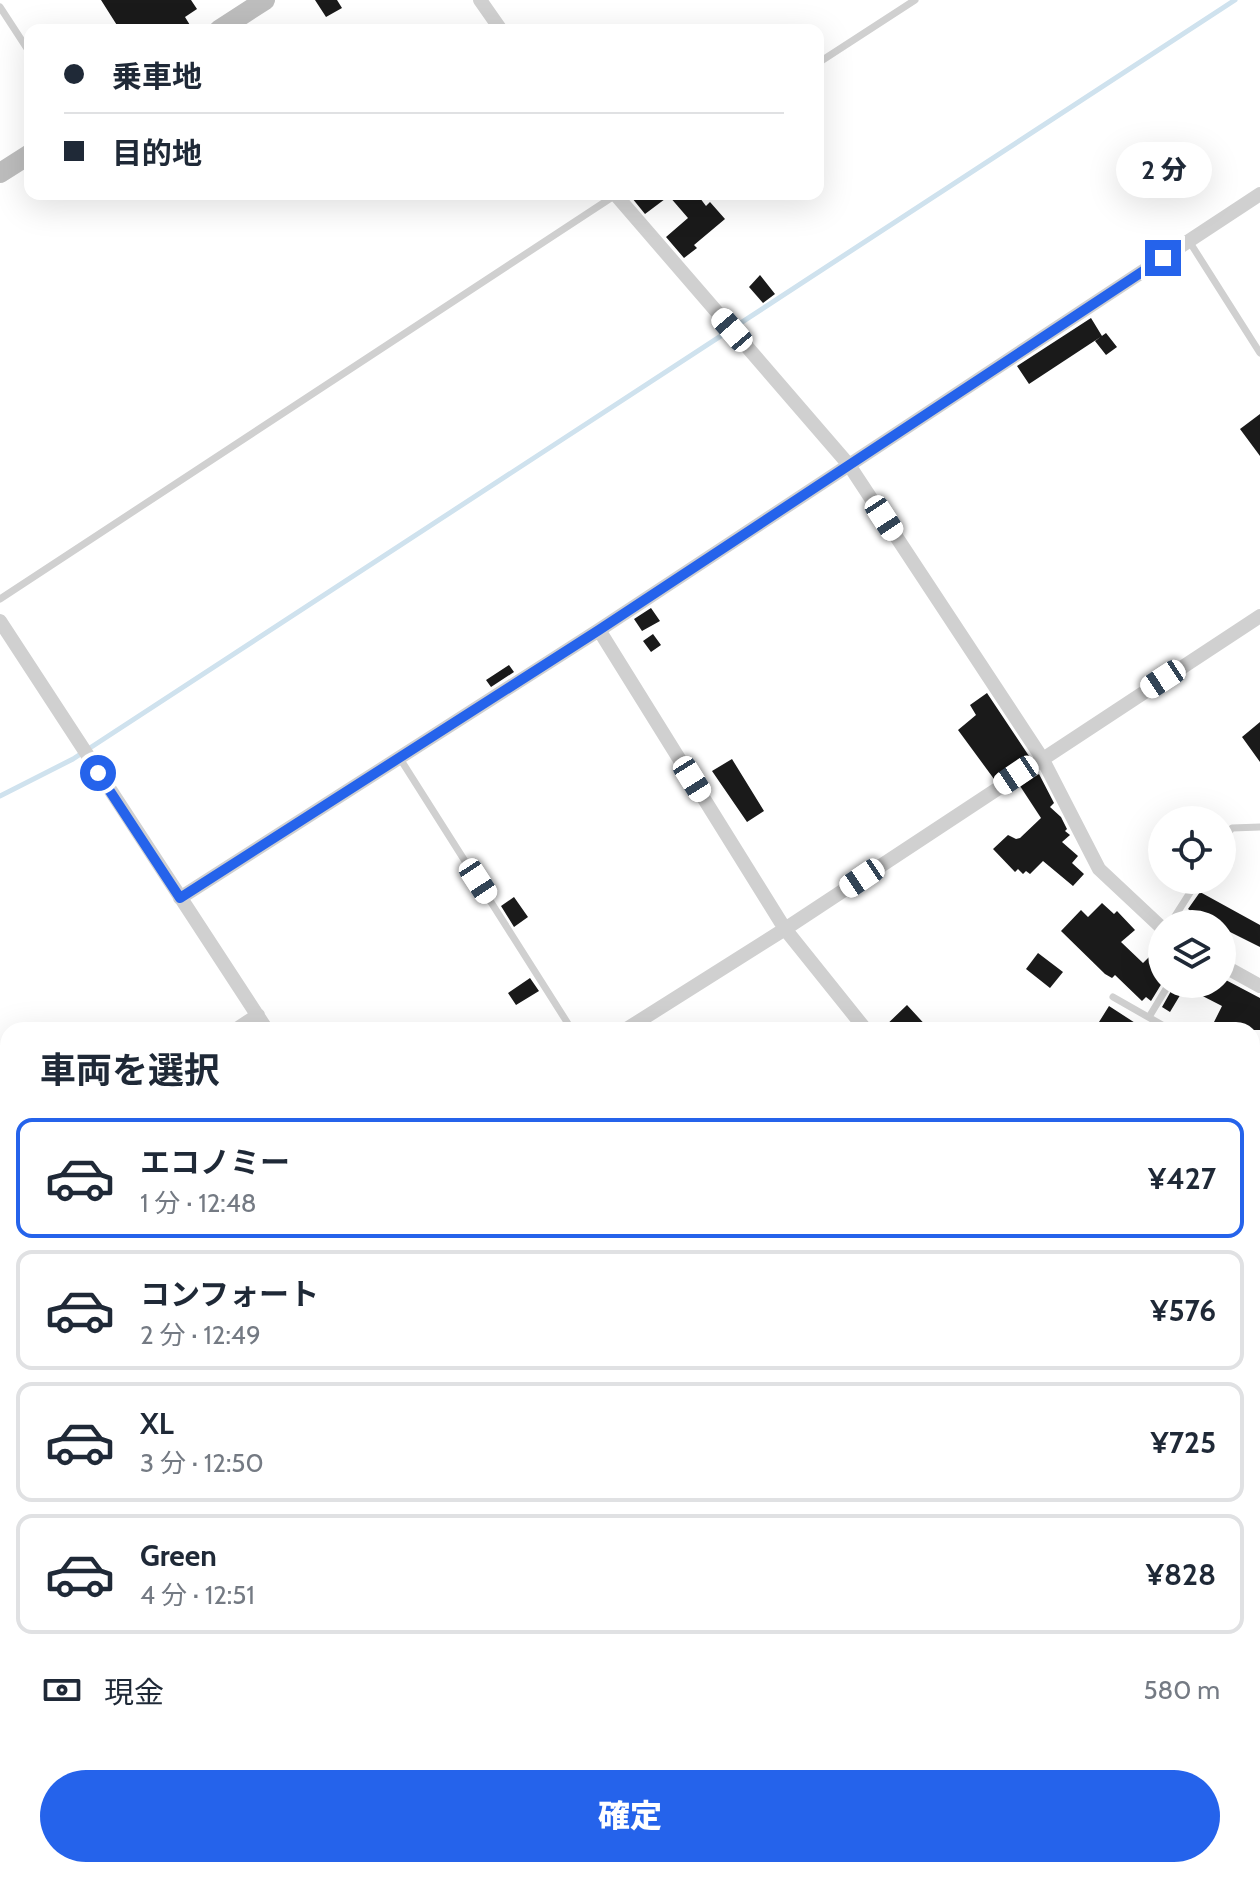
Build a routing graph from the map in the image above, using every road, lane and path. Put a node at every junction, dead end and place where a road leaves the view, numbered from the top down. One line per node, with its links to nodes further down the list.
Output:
1 (265, 0): 5 (street)
2 (480, 0): 6 (street)
3 (915, 0): 8 (lane)
4 (0, 7): 7 (lane)
5 (228, 24)
6 (497, 24)
7 (24, 44)
8 (824, 59)
9 (24, 158): 10 (street)
10 (0, 173)
11 (1260, 194): 14 (street)
12 (607, 200): 17 (lane)
13 (621, 200): 16 (street)
14 (1189, 241): 15 (lane); 16 (street)
15 (1260, 353)
16 (849, 465): 20 (street); 22 (street)
17 (0, 599)
18 (1260, 616): 22 (street)
19 (0, 621): 25 (street)
20 (599, 630): 21 (street); 27 (street)
21 (399, 757): 25 (street); 36 (lane)
22 (1042, 758): 26 (street); 27 (street)
23 (1260, 827): 24 (lane)
24 (1236, 828)
25 (180, 898): 32 (street)
26 (1148, 915)
27 (785, 929): 37 (street); 38 (street)
28 (1236, 973): 29 (street)
29 (1260, 986)
30 (1113, 997): 33 (lane)
31 (1161, 998): 33 (lane)
32 (258, 1015): 34 (street); 35 (street)
33 (1149, 1017): 39 (lane)
34 (247, 1022)
35 (262, 1022)
36 (567, 1022)
37 (638, 1022)
38 (860, 1022)
39 (1157, 1022)

